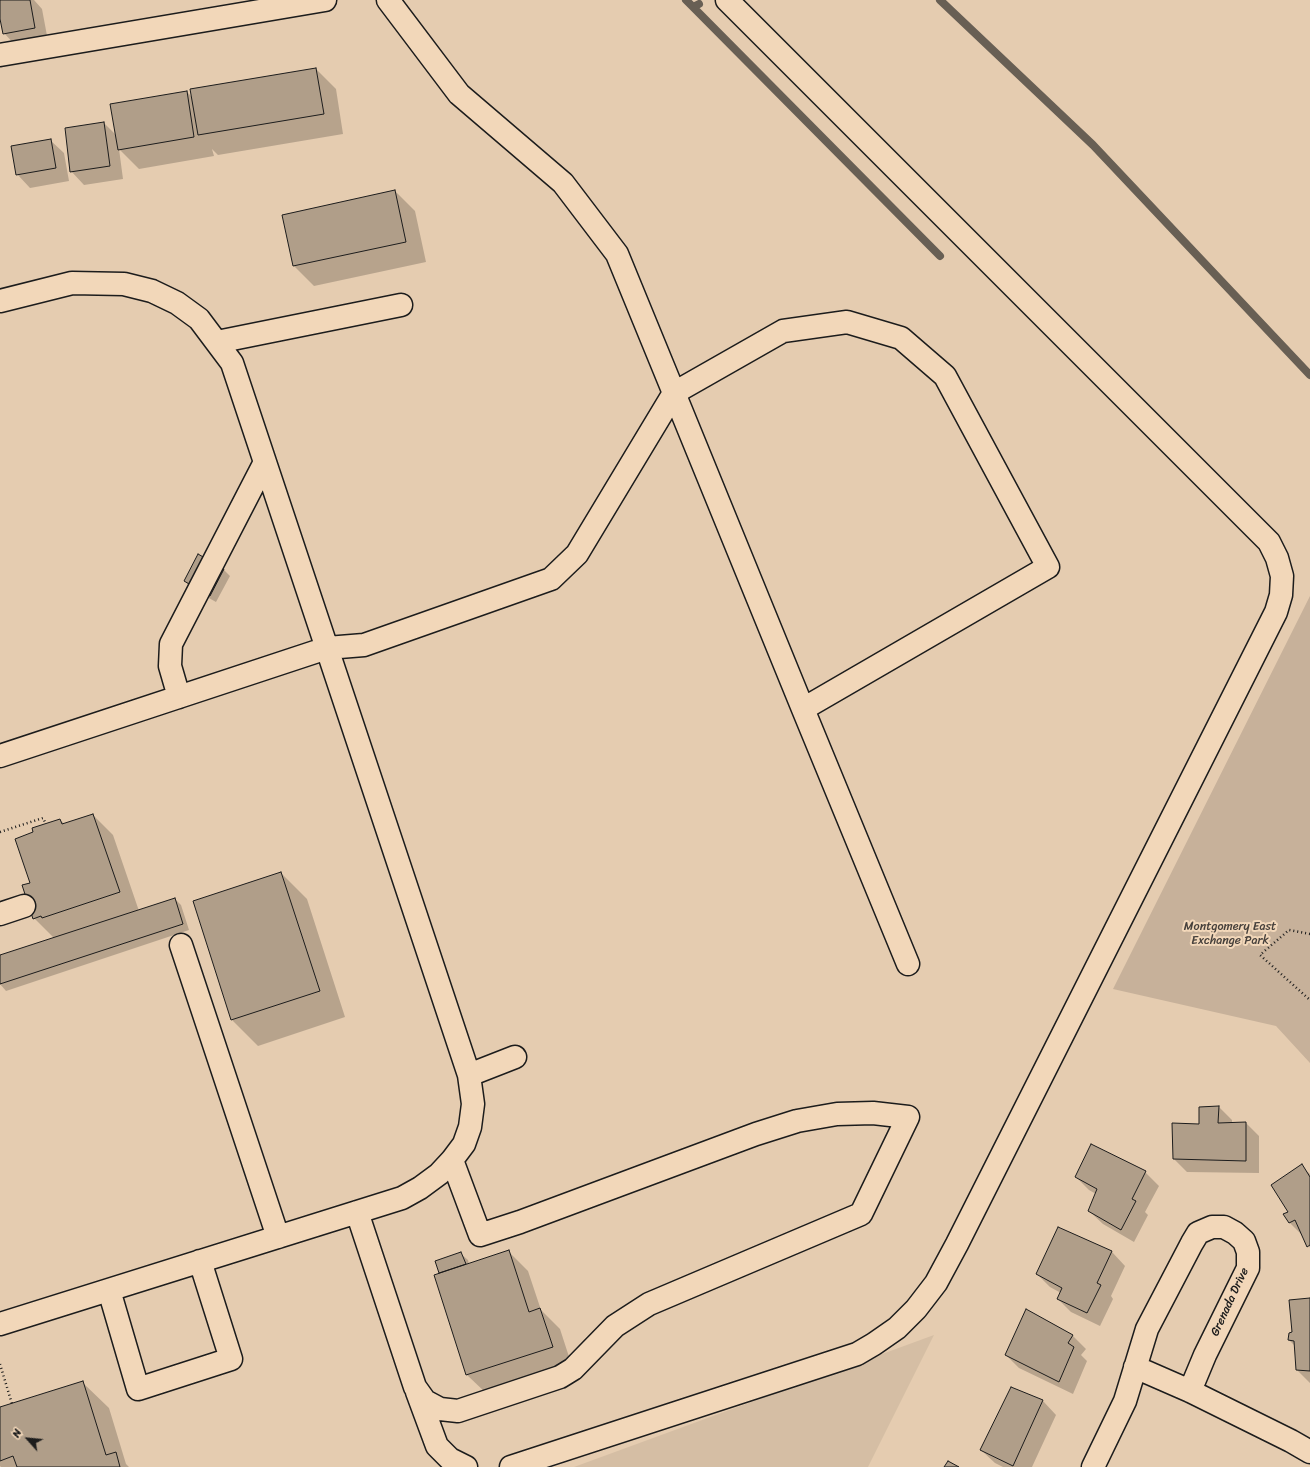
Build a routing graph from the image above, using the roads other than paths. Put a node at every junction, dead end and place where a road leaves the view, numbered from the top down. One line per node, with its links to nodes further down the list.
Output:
1 (325, 0): 4 (street)
2 (388, 0): 8 (street)
3 (727, 0): 31 (street)
4 (0, 56)
5 (0, 301): 7 (street)
6 (401, 305): 7 (street)
7 (217, 342): 9 (street)
8 (674, 393): 10 (street); 12 (street); 12 (street)
9 (265, 462): 10 (street); 11 (street)
10 (327, 648): 11 (street); 19 (street)
11 (179, 697): 13 (street)
12 (803, 709): 17 (street)
13 (0, 756)
14 (24, 906): 15 (street)
15 (0, 914)
16 (181, 946): 22 (street)
17 (908, 964)
18 (514, 1057): 19 (street)
19 (469, 1075): 20 (street)
20 (452, 1160): 21 (street); 27 (street)
21 (357, 1212): 22 (street); 27 (street)
22 (278, 1237): 23 (street)
23 (200, 1261): 24 (street); 24 (street)
24 (109, 1290): 25 (street)
25 (0, 1324)
26 (1135, 1367): 28 (street); 28 (street, Grenada Drive); 32 (street, Grenada Drive)
27 (415, 1388): 30 (street)
28 (1190, 1391): 29 (street)
29 (1310, 1452)
30 (466, 1467)
31 (511, 1467)
32 (1093, 1467)

